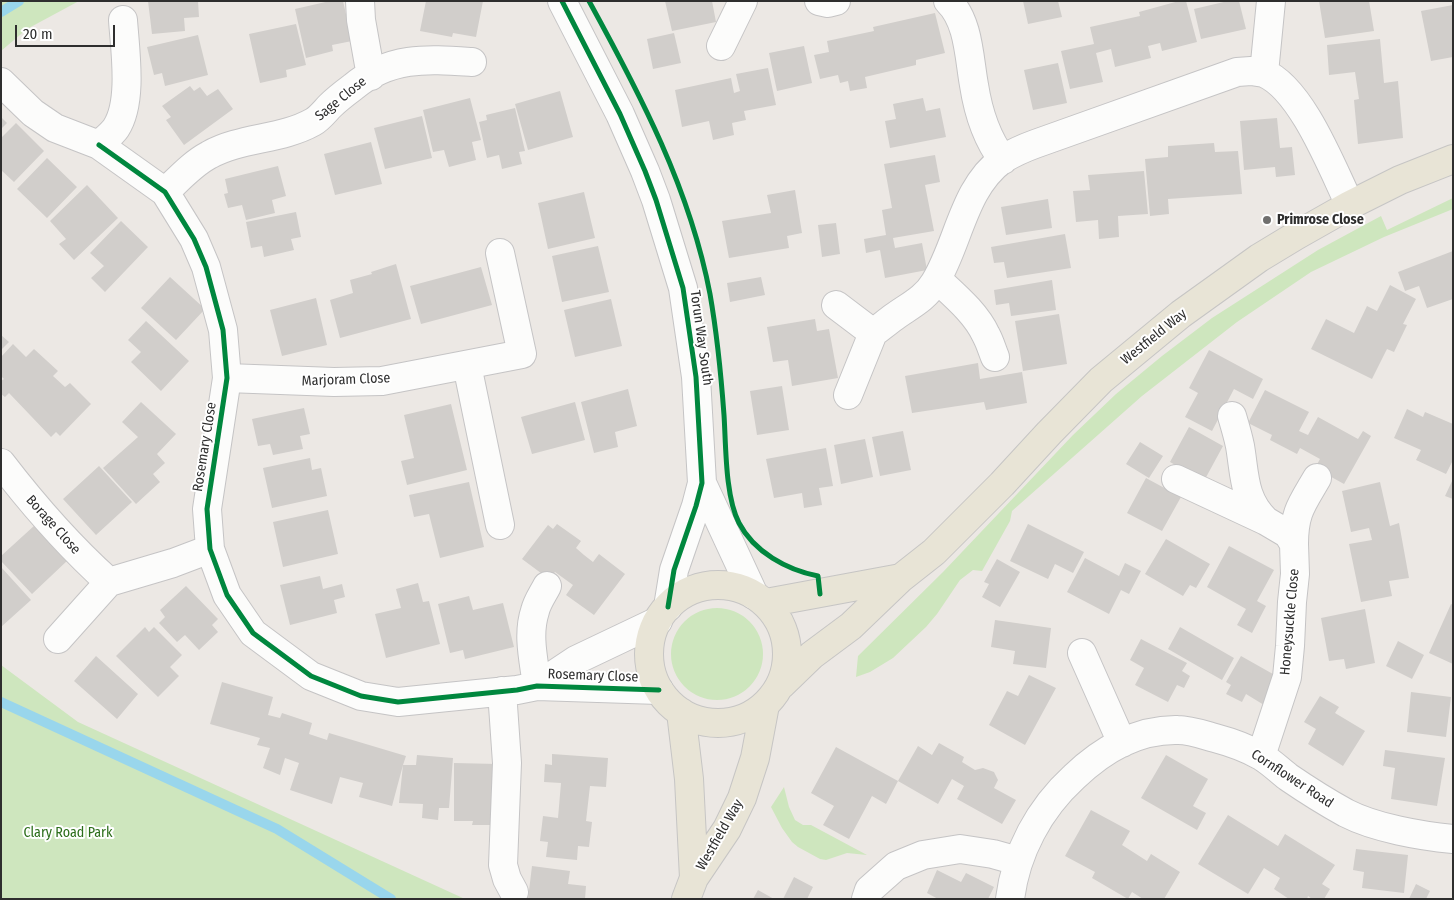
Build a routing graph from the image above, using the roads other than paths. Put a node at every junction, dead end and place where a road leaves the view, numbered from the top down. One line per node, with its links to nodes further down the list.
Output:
1 (360, 1): 12 (street)
2 (562, 1): 31 (street, Torun Way South)
3 (743, 1): 9 (street)
4 (819, 1): 5 (street)
5 (836, 1)
6 (948, 1): 16 (street)
7 (1271, 1): 11 (street)
8 (123, 20): 14 (street)
9 (721, 46)
10 (472, 62): 12 (street, Sage Close)
11 (1264, 73): 16 (street); 18 (street)
12 (371, 76): 17 (street, Sage Close)
13 (1, 82): 14 (street, Rosemary Close)
14 (99, 145): 17 (street, Rosemary Close)
15 (1453, 159): 18 (main road, Westfield Way)
16 (1003, 160): 20 (street)
17 (166, 192): 25 (street, Rosemary Close)
18 (1350, 205): 36 (main road, Westfield Way)
19 (500, 253): 24 (street, Marjoram Close)
20 (937, 279): 22 (street); 23 (street)
21 (836, 305): 22 (street)
22 (873, 333): 26 (street)
23 (995, 357)
24 (467, 365): 25 (street, Marjoram Close); 33 (street)
25 (227, 378): 35 (street, Rosemary Close)
26 (848, 395)
27 (1232, 416): 32 (street)
28 (1, 464): 37 (street, Borage Close)
29 (1318, 478): 34 (street, Honeysuckle Close)
30 (1176, 479): 32 (street)
31 (702, 483): 39 (street, Torun Way South); 40 (street, Torun Way South)
32 (1266, 521): 34 (street)
33 (500, 525)
34 (1294, 544): 49 (street, Honeysuckle Close)
35 (210, 549): 37 (street); 45 (street, Rosemary Close)
36 (901, 578): 39 (main road, Westfield Way); 46 (main road, Westfield Way)
37 (109, 582): 41 (street)
38 (548, 586): 43 (street)
39 (760, 599): 40 (main road); 46 (main road, Westfield Way)
40 (663, 614): 43 (street, Rosemary Close); 44 (main road, Westfield Way)
41 (58, 640)
42 (1082, 654): 48 (street)
43 (537, 686): 44 (street, Rosemary Close); 45 (street, Rosemary Close)
44 (659, 690): 47 (main road, Westfield Way)
45 (502, 691): 53 (street)
46 (773, 695): 47 (main road, Westfield Way); 52 (main road, Westfield Way)
47 (681, 712): 52 (main road, Westfield Way)
48 (1122, 743): 49 (street, Cornflower Road); 51 (street, Cornflower Road)
49 (1260, 756): 50 (street, Cornflower Road)
50 (1453, 839)
51 (1018, 861): 54 (street); 55 (street, Cornflower Road)
52 (690, 888)
53 (514, 892)
54 (866, 899)
55 (1010, 899)

